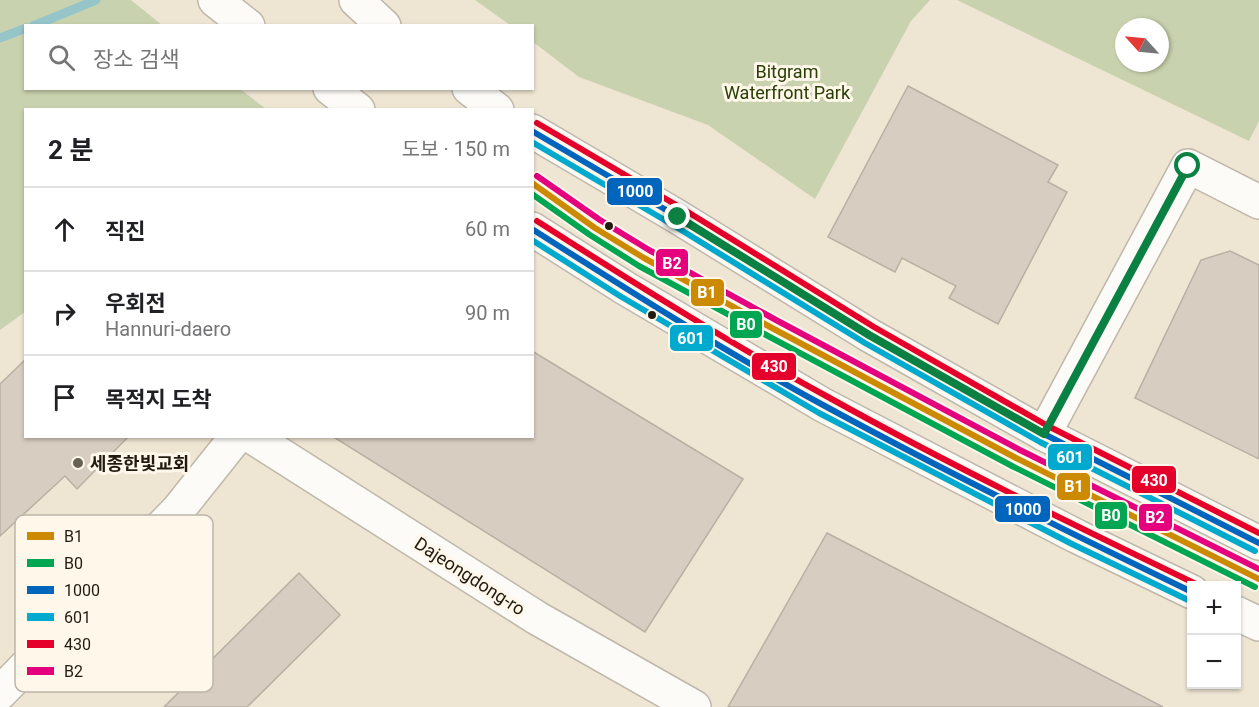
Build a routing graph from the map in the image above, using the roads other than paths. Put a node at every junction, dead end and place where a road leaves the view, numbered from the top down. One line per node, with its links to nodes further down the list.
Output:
1 (215, 0): 3 (street)
2 (356, 0): 4 (street)
3 (245, 24)
4 (382, 24)
5 (333, 90): 7 (street)
6 (472, 90): 8 (street)
7 (355, 108)
8 (494, 108)
9 (534, 132): 12 (street)
10 (1259, 202): 12 (street)
11 (534, 230): 17 (street)
12 (1044, 434): 16 (street)
13 (235, 438): 15 (street)
14 (254, 438): 22 (street, Dajeongdong-ro)
15 (173, 515)
16 (1259, 543)
17 (1187, 590)
18 (1241, 615): 19 (street)
19 (1259, 624)
20 (15, 678): 21 (street)
21 (0, 693)
22 (694, 707)

